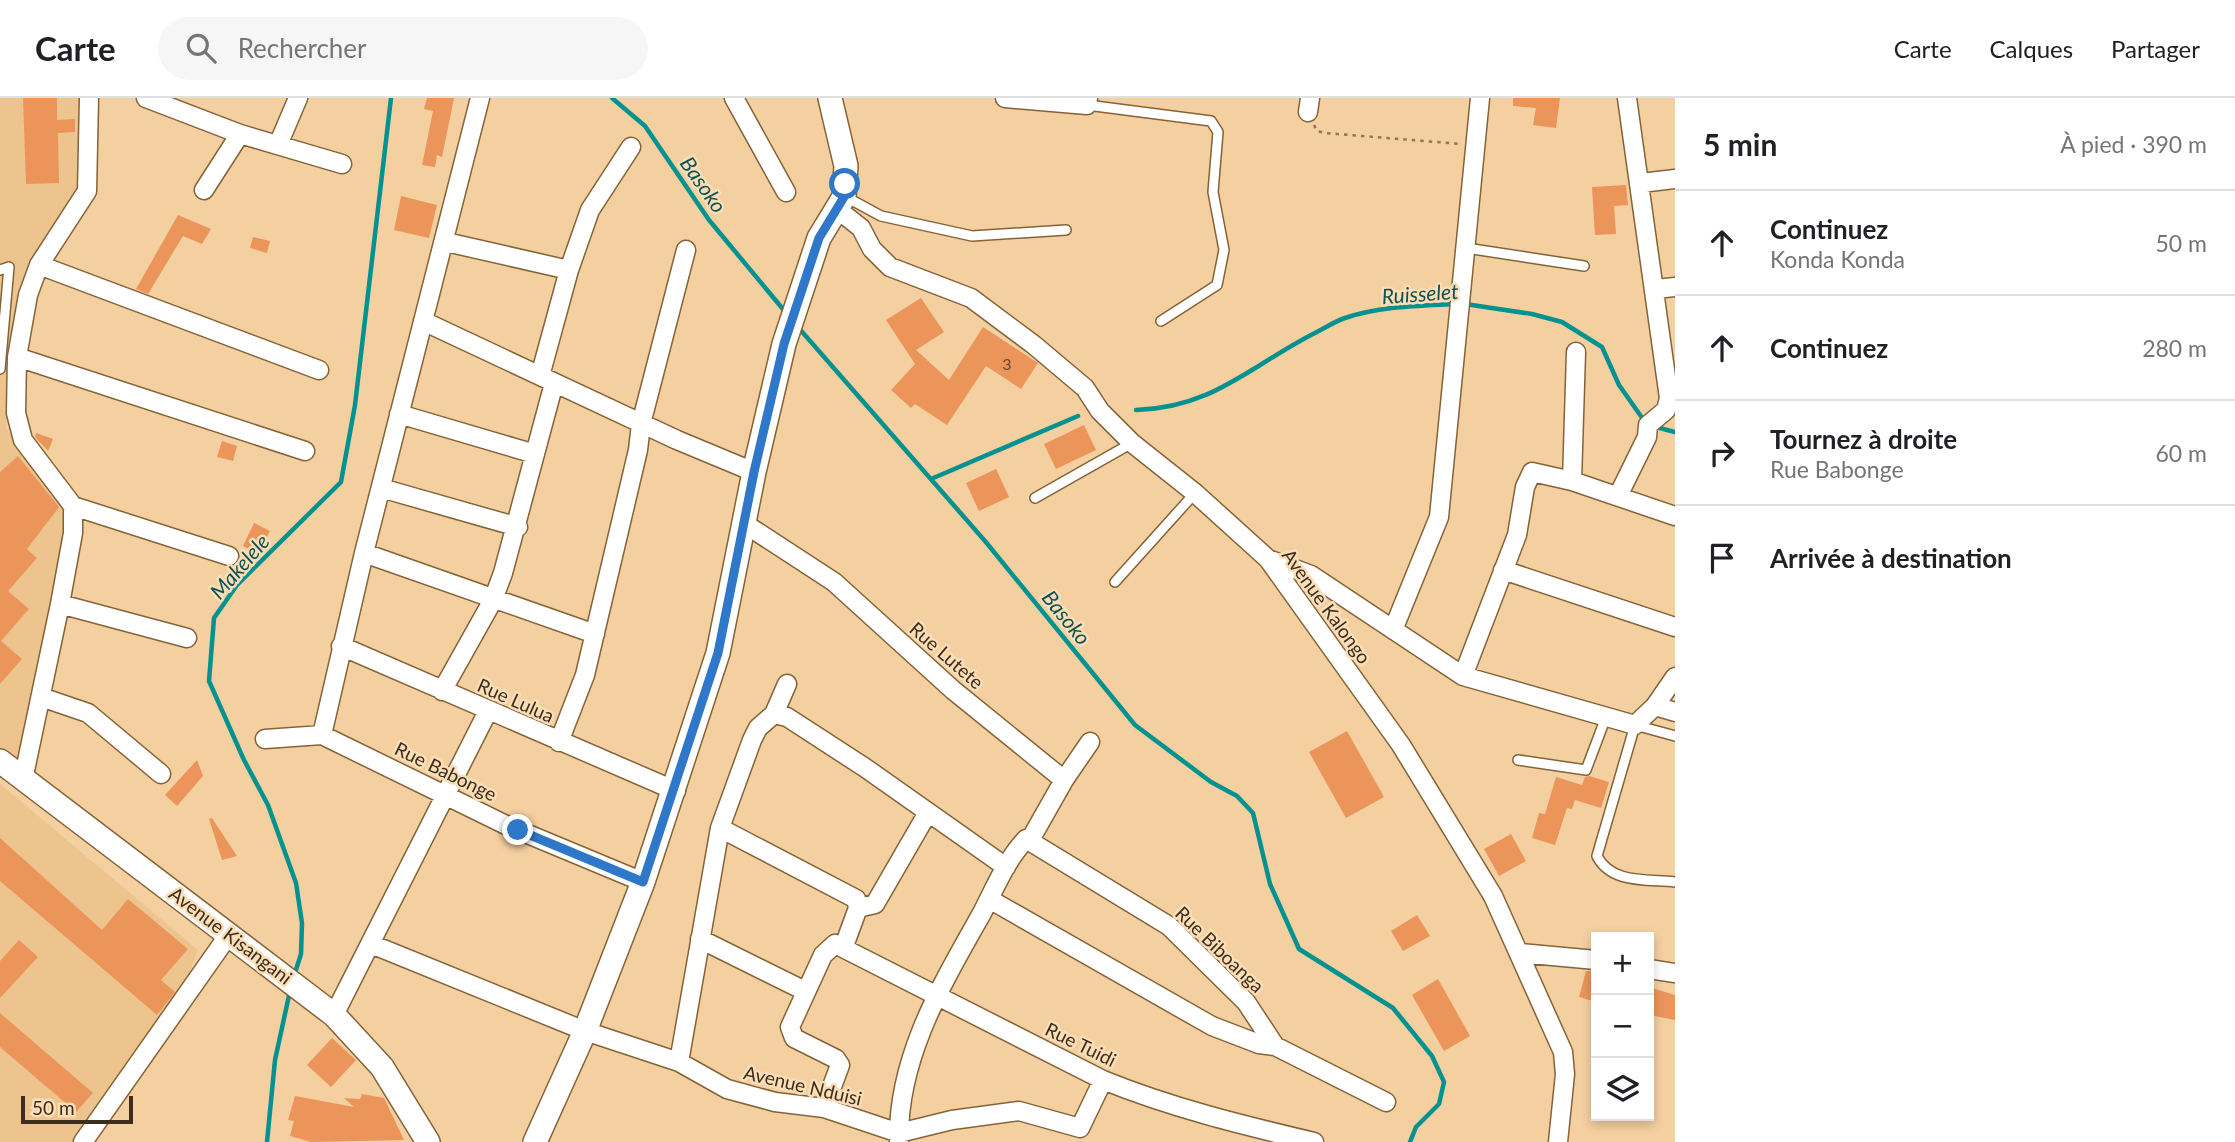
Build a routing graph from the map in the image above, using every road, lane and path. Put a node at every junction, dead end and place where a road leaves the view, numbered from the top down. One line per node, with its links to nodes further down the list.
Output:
1 (89, 98): 26 (street)
2 (146, 98): 12 (street)
3 (298, 98): 13 (street)
4 (480, 98): 23 (street)
5 (734, 98): 20 (street)
6 (830, 98): 21 (street)
7 (1005, 98): 10 (street)
8 (1480, 98): 14 (street)
9 (1627, 98): 18 (street)
10 (1088, 102): 33 (lane)
11 (1309, 105): 14 (path)
12 (240, 134): 13 (street); 19 (street)
13 (278, 145): 16 (street)
14 (1475, 145): 24 (street)
15 (631, 147): 29 (street)
16 (342, 164)
17 (1675, 180): 18 (street)
18 (1640, 183): 31 (street)
19 (204, 190)
20 (786, 192)
21 (841, 203): 22 (lane); 42 (street, Avenue Kalongo); 45 (street)
22 (1066, 230)
23 (446, 242): 29 (street); 32 (street)
24 (1466, 247): 27 (lane); 63 (street)
25 (686, 250): 41 (street)
26 (39, 265): 36 (street); 38 (street)
27 (1584, 266)
28 (0, 270): 37 (lane)
29 (569, 270): 39 (street)
30 (1675, 287): 31 (street)
31 (1656, 289): 34 (street)
32 (423, 321): 39 (street); 40 (street)
33 (1161, 321)
34 (1669, 346): 49 (street)
35 (1576, 352): 46 (street)
36 (18, 357): 43 (street); 51 (street)
37 (0, 369)
38 (319, 370)
39 (547, 379): 41 (street); 44 (street)
40 (399, 414): 44 (street); 47 (street)
41 (641, 424): 45 (street); 64 (street)
42 (1132, 443): 48 (street, Avenue Kalongo); 50 (lane)
43 (305, 451)
44 (535, 454): 54 (street)
45 (754, 472): 53 (street)
46 (1572, 481): 49 (street); 58 (street)
47 (381, 488): 54 (street); 55 (street)
48 (1195, 494): 57 (street, Avenue Kalongo); 59 (lane)
49 (1618, 496): 52 (street)
50 (1035, 498)
51 (73, 506): 56 (street); 61 (street)
52 (1675, 516)
53 (745, 524): 87 (street, Rue Lutete); 88 (street)
54 (518, 527): 60 (street)
55 (364, 553): 60 (street); 66 (street)
56 (229, 556)
57 (1268, 559): 63 (street); 102 (street, Avenue Kalongo)
58 (1503, 569): 62 (street); 67 (street)
59 (1115, 582)
60 (493, 600): 64 (street); 70 (street)
61 (60, 604): 65 (street); 71 (street)
62 (1675, 627)
63 (1393, 630): 67 (street)
64 (595, 634): 81 (street)
65 (187, 638)
66 (341, 646): 70 (street, Rue Lulua); 78 (street)
67 (1463, 676): 76 (street)
68 (1675, 677): 72 (street)
69 (788, 684): 75 (street)
70 (442, 691): 73 (street, Rue Lulua)
71 (41, 697): 85 (street); 86 (street)
72 (1655, 706): 74 (street); 77 (street)
73 (488, 711): 81 (street, Rue Lulua); 89 (street)
74 (1675, 712)
75 (774, 714): 90 (street); 91 (street)
76 (1606, 717): 77 (street); 83 (lane)
77 (1634, 725): 79 (lane); 95 (lane)
78 (322, 735): 80 (street, Rue Babonge); 89 (street, Rue Babonge)
79 (1675, 736)
80 (265, 738)
81 (559, 742): 88 (street, Rue Lulua)
82 (1090, 742): 87 (street)
83 (1518, 760)
84 (0, 761): 86 (street, Avenue Kisangani)
85 (161, 774)
86 (23, 780): 98 (street, Avenue Kisangani)
87 (1064, 780): 92 (street)
88 (676, 790): 94 (street)
89 (447, 794): 94 (street, Rue Babonge); 100 (street)
90 (927, 814): 93 (street); 97 (street)
91 (720, 828): 97 (street); 99 (street)
92 (1028, 839): 93 (street); 110 (street, Rue Biboanga)
93 (1006, 867): 96 (street)
94 (643, 882): 109 (street)
95 (1675, 882)
96 (989, 899): 107 (street); 110 (street)
97 (858, 908): 101 (street)
98 (230, 933): 108 (street, Avenue Kisangani); 116 (street)
99 (700, 939): 106 (street); 111 (street)
100 (371, 944): 108 (street); 109 (street, Avenue Nduisi)
101 (844, 946): 106 (street); 107 (street, Rue Tuidi)
102 (1520, 953): 103 (street); 120 (street, Avenue Kalongo)
103 (1591, 960)
104 (1654, 970): 105 (street)
105 (1675, 973)
106 (805, 992): 114 (street)
107 (937, 995): 112 (street, Rue Tuidi); 115 (street)
108 (334, 1015): 117 (street, Avenue Kisangani)
109 (585, 1031): 111 (street, Avenue Nduisi); 118 (street)
110 (1275, 1046): 113 (street)
111 (679, 1062): 114 (street, Avenue Nduisi)
112 (1103, 1080): 115 (street); 119 (street, Rue Tuidi)
113 (1386, 1102)
114 (824, 1108): 115 (street, Avenue Nduisi)
115 (899, 1137)
116 (83, 1142)
117 (428, 1142)
118 (535, 1142)
119 (1314, 1142)
120 (1558, 1142)

